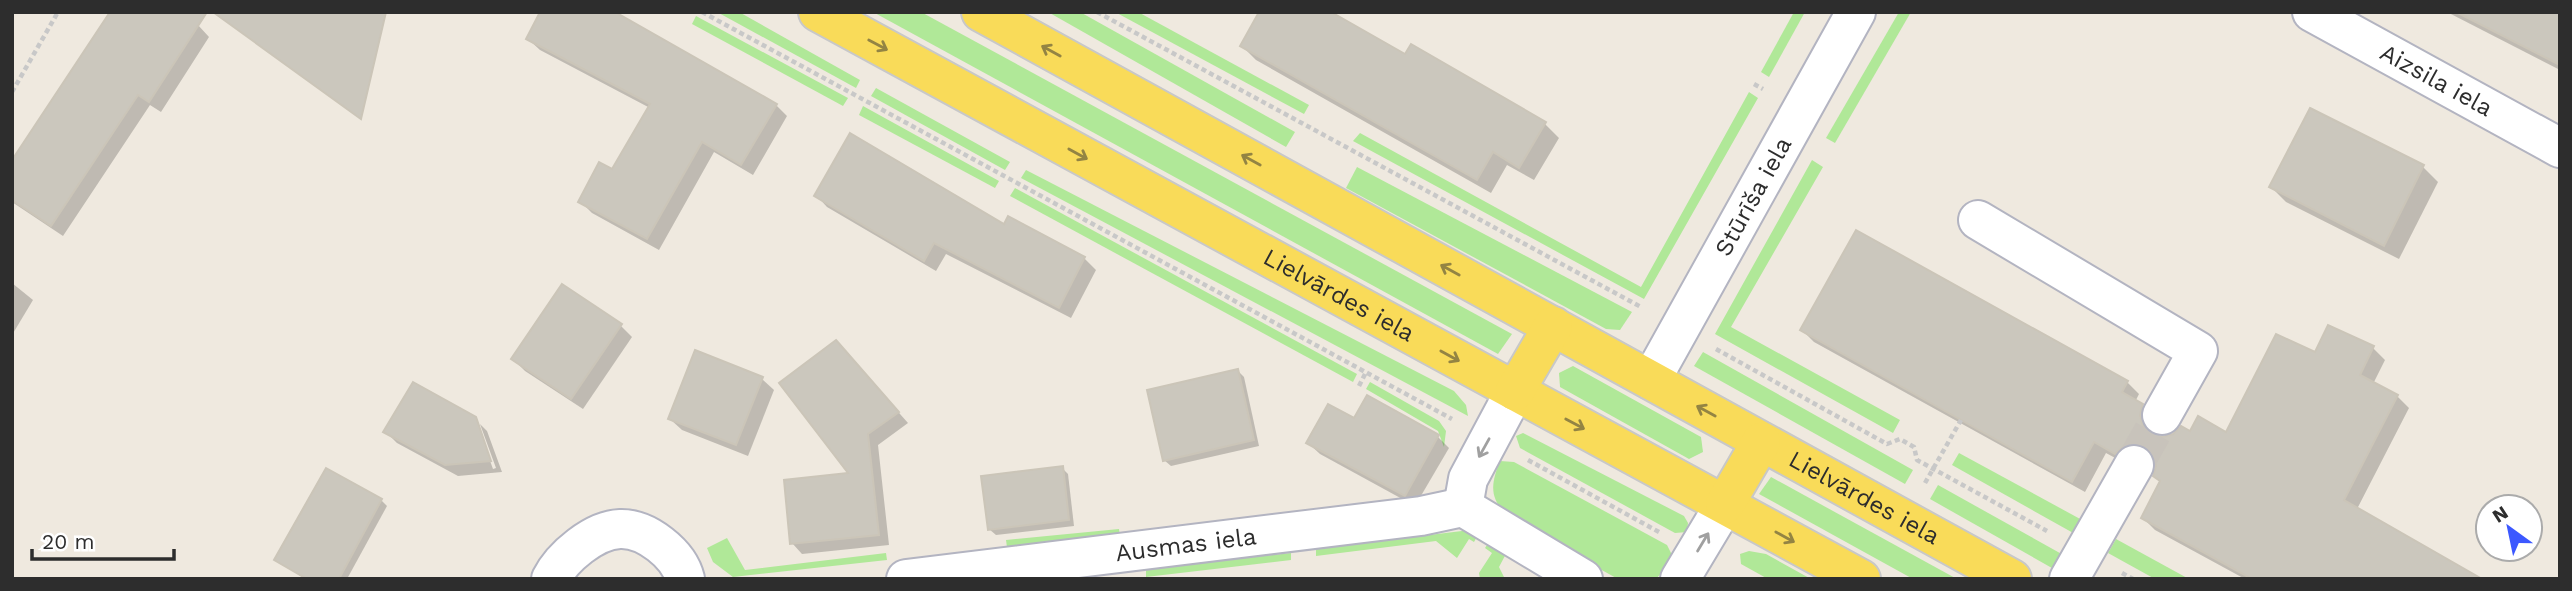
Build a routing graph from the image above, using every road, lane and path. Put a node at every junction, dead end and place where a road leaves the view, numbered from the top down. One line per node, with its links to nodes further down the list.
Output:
1 (58, 12): 8 (path)
2 (702, 12): 13 (path)
3 (818, 12): 16 (main road, Lielvārdes iela, one-way to 16)
4 (981, 12): 11 (main road, Lielvārdes iela, one-way to 4)
5 (1097, 12): 12 (path)
6 (1856, 12): 12 (street, Stūrīša iela)
7 (2312, 12): 9 (street, Aizsila iela)
8 (12, 92)
9 (2560, 148)
10 (1978, 220): 17 (street)
11 (1553, 326): 14 (main road, Lielvārdes iela); 16 (main road)
12 (1681, 329): 14 (street, Stūrīša iela); 23 (path)
13 (1366, 372): 15 (path); 18 (path)
14 (1651, 380): 20 (main road, Lielvārdes iela, one-way to 14)
15 (1359, 386)
16 (1515, 391): 24 (main road, Lielvārdes iela, one-way to 24); 25 (street, one-way to 25)
17 (2162, 415)
18 (1455, 420)
19 (1961, 420): 23 (path)
20 (1761, 442): 24 (main road); 26 (main road, Lielvārdes iela)
21 (1519, 455): 27 (path)
22 (2134, 465): 28 (street)
23 (1933, 469): 26 (path); 28 (path)
24 (1725, 504): 33 (street, one-way to 24); 34 (main road, Lielvārdes iela, one-way to 34)
25 (1462, 507): 29 (street); 32 (street, Ausmas iela)
26 (1904, 520): 35 (main road, Lielvārdes iela)
27 (1669, 538)
28 (2076, 565): 36 (path)
29 (1569, 575)
30 (551, 579): 31 (street)
31 (685, 579)
32 (906, 579)
33 (1681, 579)
34 (1861, 579)
35 (2012, 579)
36 (2133, 579)

